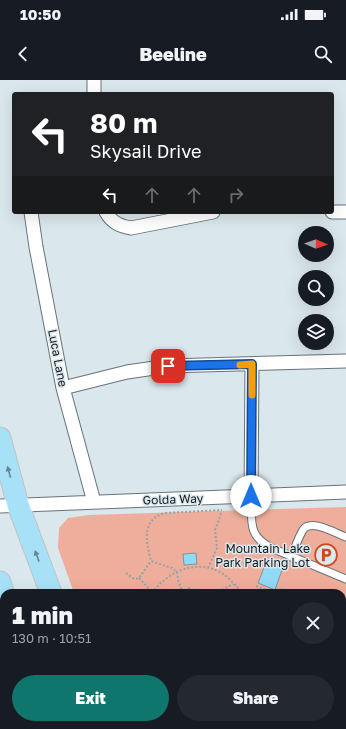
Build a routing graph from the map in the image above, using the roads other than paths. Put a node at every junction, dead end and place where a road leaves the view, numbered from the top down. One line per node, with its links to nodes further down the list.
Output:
1 (94, 80): 2 (street)
2 (94, 92)
3 (334, 212): 4 (street)
4 (346, 212)
5 (31, 214): 10 (street, Luca Lane)
6 (107, 214): 7 (street)
7 (201, 214)
8 (346, 361): 9 (street)
9 (252, 364): 10 (street); 13 (street)
10 (63, 388): 14 (street, Luca Lane)
11 (0, 438): 15 (main road, one-way to 11)
12 (346, 492): 13 (street, Golda Way)
13 (251, 496): 14 (street, Golda Way); 17 (lane)
14 (94, 502): 15 (street, Golda Way)
15 (9, 506): 19 (main road, one-way to 15)
16 (346, 537): 17 (lane)
17 (291, 557): 18 (lane)
18 (346, 579)
19 (49, 589)

